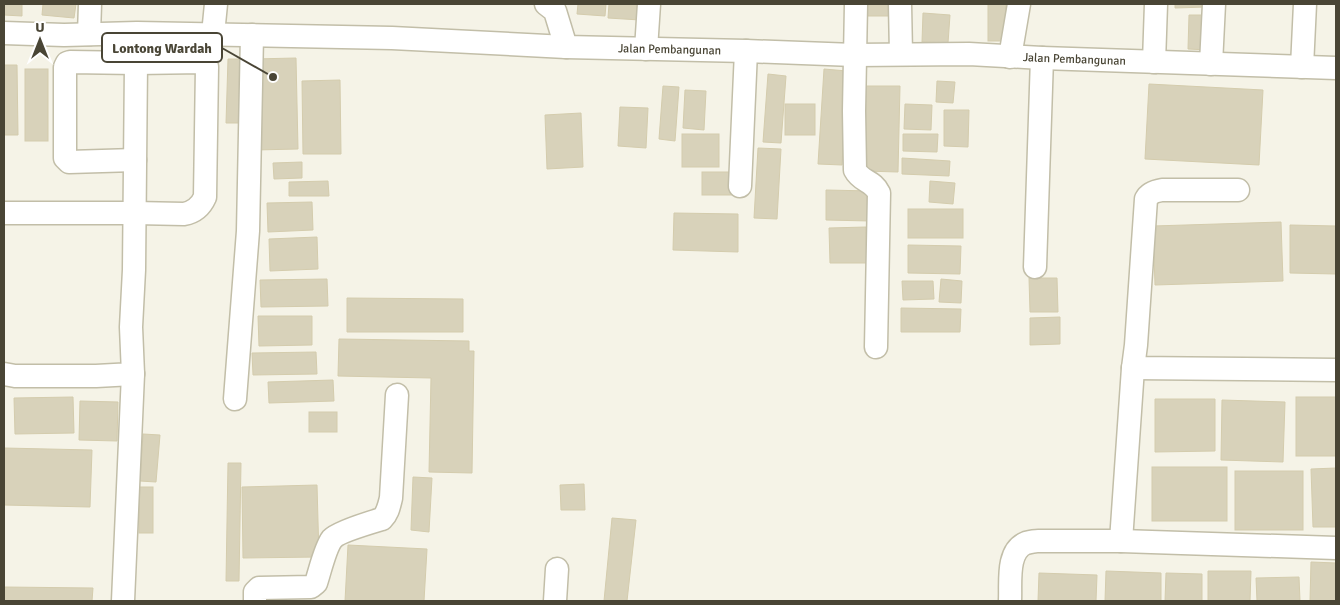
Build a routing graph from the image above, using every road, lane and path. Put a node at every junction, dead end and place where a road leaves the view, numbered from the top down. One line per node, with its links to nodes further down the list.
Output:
1 (90, 4): 12 (street)
2 (216, 4): 13 (street)
3 (546, 4): 15 (street)
4 (649, 4): 16 (street)
5 (856, 4): 19 (street)
6 (900, 4): 18 (street)
7 (1020, 4): 20 (street)
8 (1156, 4): 22 (street)
9 (1214, 4): 24 (street)
10 (1305, 4): 25 (street)
11 (4, 33): 12 (street, Jalan Pembangunan)
12 (89, 34): 13 (street, Jalan Pembangunan)
13 (213, 34): 14 (street, Jalan Pembangunan)
14 (252, 35): 15 (street, Jalan Pembangunan); 39 (street)
15 (566, 47): 16 (street, Jalan Pembangunan)
16 (646, 49): 17 (street, Jalan Pembangunan)
17 (746, 51): 19 (street, Jalan Pembangunan); 28 (street)
18 (901, 54): 19 (street, Jalan Pembangunan); 20 (street, Jalan Pembangunan)
19 (854, 55): 33 (street)
20 (1010, 57): 21 (street, Jalan Pembangunan)
21 (1042, 58): 22 (street, Jalan Pembangunan); 32 (street)
22 (1154, 62): 24 (street, Jalan Pembangunan)
23 (136, 63): 27 (street); 27 (street); 31 (street)
24 (1211, 64): 25 (street, Jalan Pembangunan)
25 (1302, 67): 26 (street, Jalan Pembangunan)
26 (1336, 68)
27 (135, 160): 31 (street)
28 (740, 186)
29 (1238, 190): 34 (street)
30 (4, 212): 31 (street)
31 (135, 212): 37 (street)
32 (1035, 267)
33 (876, 347)
34 (1133, 368): 35 (street); 40 (street)
35 (1336, 370)
36 (4, 374): 37 (street)
37 (133, 374): 43 (street)
38 (397, 395): 44 (street)
39 (236, 399)
40 (1121, 541): 41 (street); 46 (street)
41 (1336, 548)
42 (557, 569): 45 (street)
43 (123, 601)
44 (255, 601)
45 (555, 601)
46 (1010, 601)

